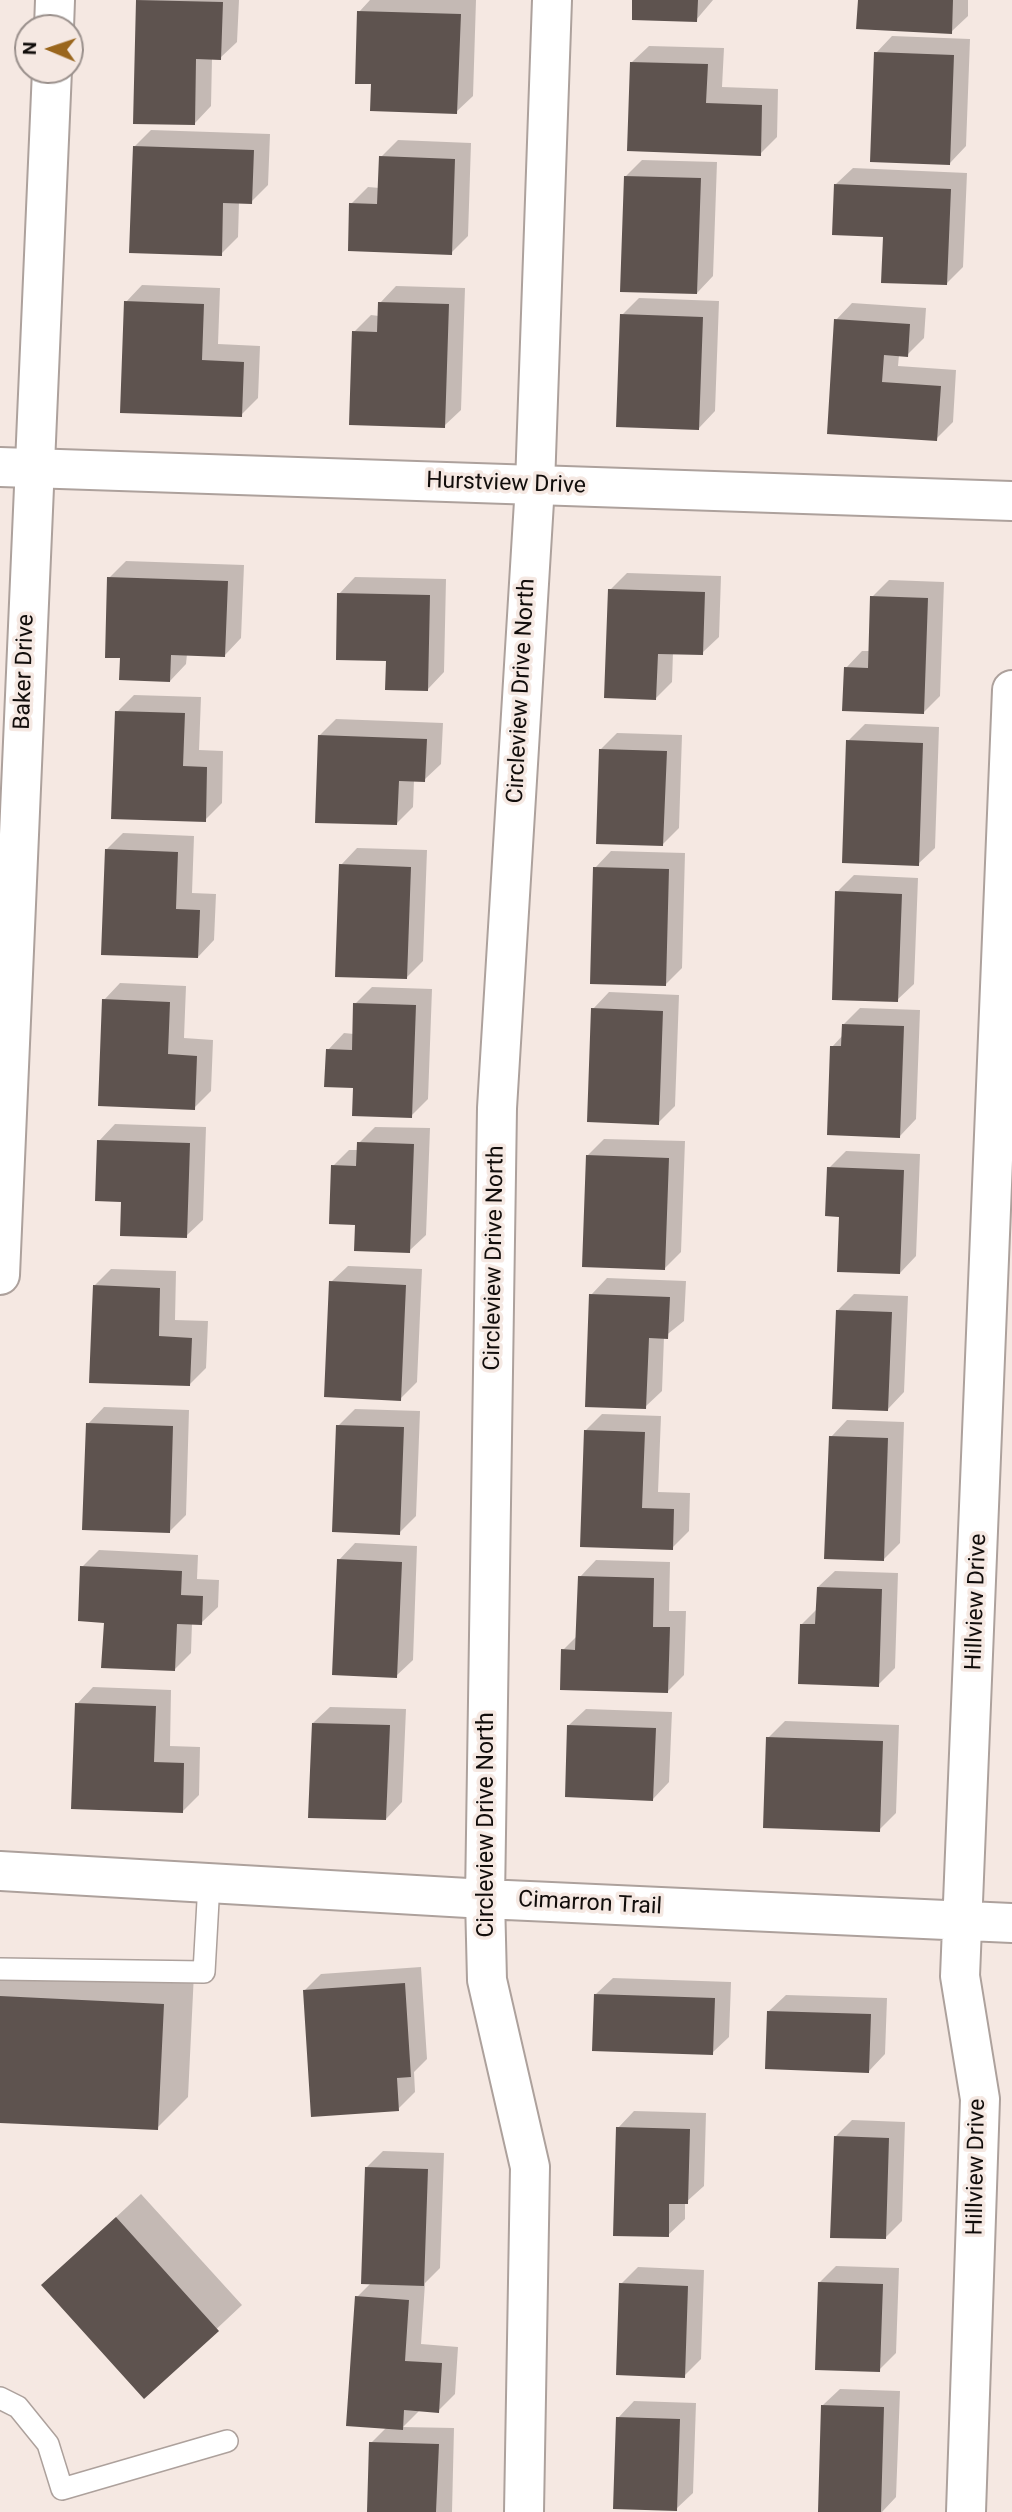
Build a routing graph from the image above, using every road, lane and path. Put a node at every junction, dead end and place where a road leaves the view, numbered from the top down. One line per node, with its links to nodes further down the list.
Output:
1 (552, 0): 4 (street, Circleview Drive North)
2 (51, 84): 3 (street, Baker Drive)
3 (17, 467): 4 (street, Hurstview Drive); 7 (street, Baker Drive)
4 (535, 485): 5 (street, Hurstview Drive); 10 (street, Circleview Drive North)
5 (1012, 501)
6 (1012, 690): 11 (street, Hillview Drive)
7 (0, 1275)
8 (0, 1871): 9 (street, Cimarron Trail)
9 (209, 1883): 10 (street, Cimarron Trail); 13 (lane)
10 (485, 1899): 11 (street, Cimarron Trail); 16 (street, Circleview Drive North)
11 (962, 1921): 12 (street, Cimarron Trail); 17 (street, Hillview Drive)
12 (1012, 1923)
13 (0, 1969)
14 (0, 2398): 15 (lane)
15 (227, 2441)
16 (524, 2512)
17 (966, 2512)

